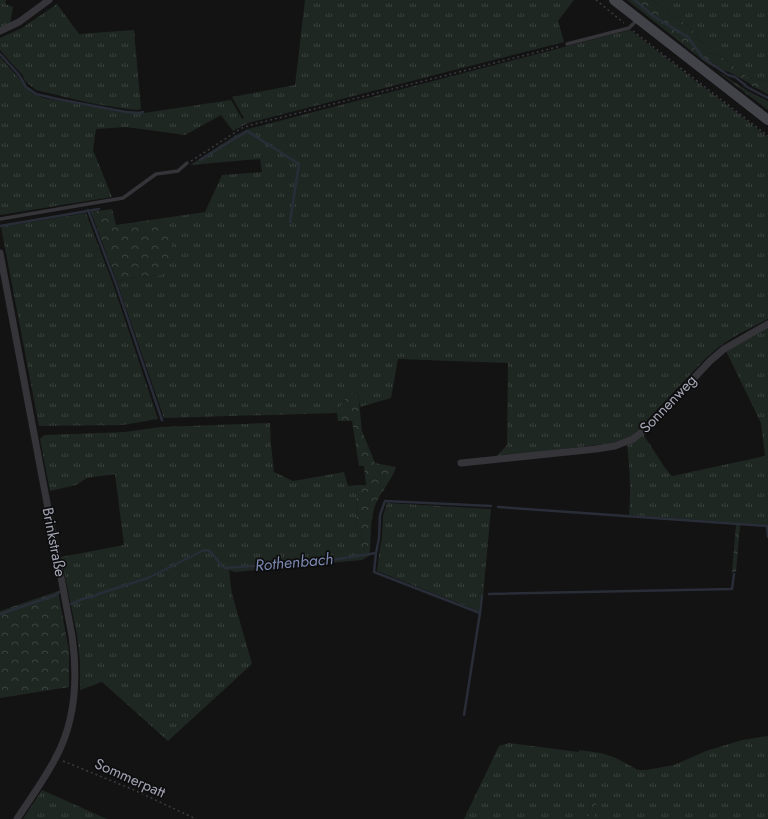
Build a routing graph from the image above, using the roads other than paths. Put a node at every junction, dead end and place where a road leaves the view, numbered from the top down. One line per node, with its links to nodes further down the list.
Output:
1 (49, 0): 4 (street)
2 (614, 0): 3 (main road)
3 (638, 19): 5 (lane); 6 (main road)
4 (0, 31)
5 (567, 44)
6 (768, 120)
7 (187, 163): 8 (lane)
8 (0, 219)
9 (0, 253): 12 (street, Brinkstraße)
10 (768, 324): 11 (street, Sonnenweg)
11 (461, 463)
12 (17, 819)

